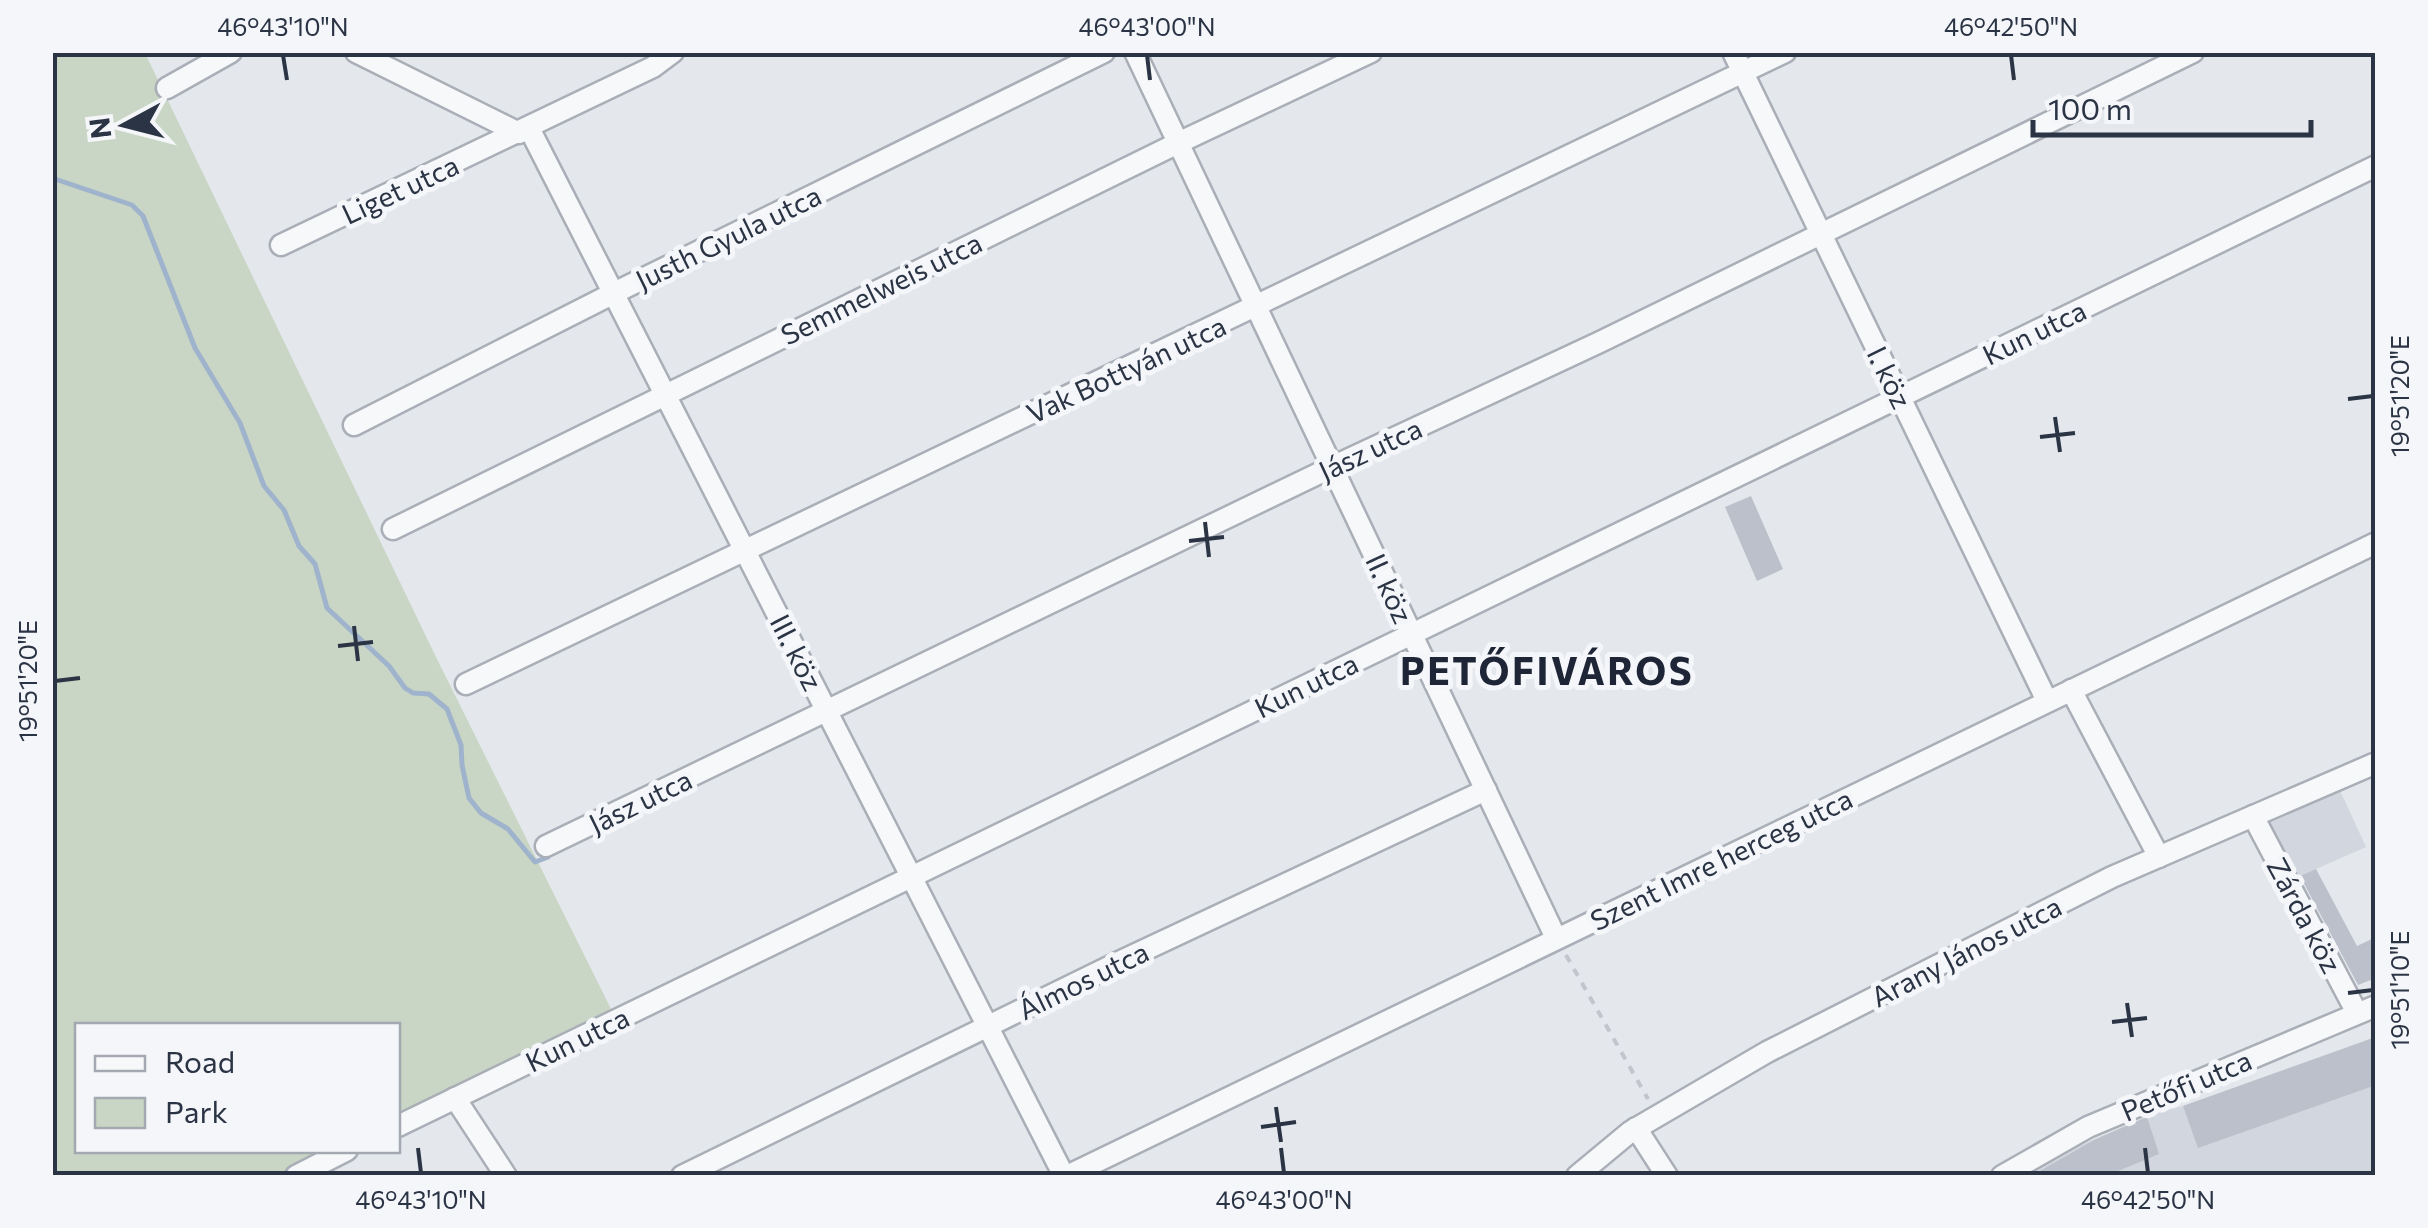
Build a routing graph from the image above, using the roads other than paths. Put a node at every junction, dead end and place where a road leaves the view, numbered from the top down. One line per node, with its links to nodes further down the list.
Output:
1 (231, 52): 11 (street)
2 (356, 52): 12 (street)
3 (673, 52): 12 (street, Liget utca)
4 (1104, 52): 17 (street, Justh Gyula utca)
5 (1135, 52): 13 (street, II. köz)
6 (1372, 52): 13 (street, Semmelweis utca)
7 (1733, 52): 10 (street, I. köz)
8 (1786, 52): 10 (street, Vak Bottyán utca)
9 (2193, 52): 15 (street, Jász utca)
10 (1743, 73): 15 (street, I. köz); 18 (street, Vak Bottyán utca)
11 (167, 88)
12 (524, 130): 16 (street, Liget utca); 17 (street, III. köz)
13 (1178, 143): 18 (street, II. köz); 19 (street, Semmelweis utca)
14 (2376, 166): 20 (street, Kun utca)
15 (1820, 232): 20 (street, I. köz); 22 (street, Jász utca)
16 (282, 245)
17 (614, 293): 19 (street, III. köz); 21 (street, Justh Gyula utca)
18 (1256, 307): 22 (street, II. köz); 25 (street, Vak Bottyán utca)
19 (665, 393): 23 (street, Semmelweis utca); 25 (street, III. köz)
20 (1900, 397): 26 (street, Kun utca); 29 (street, I. köz)
21 (354, 425)
22 (1332, 467): 26 (street, II. köz); 30 (street, Jász utca)
23 (393, 528)
24 (2376, 543): 28 (street, Szent Imre herceg utca)
25 (745, 550): 27 (street, Vak Bottyán utca); 30 (street, III. köz)
26 (1412, 634): 32 (street, II. köz); 36 (street, Kun utca)
27 (466, 684)
28 (2071, 690): 29 (street, Szent Imre herceg utca); 35 (street)
29 (2048, 701): 37 (street, Szent Imre herceg utca)
30 (827, 710): 34 (street, Jász utca); 36 (street, III. köz)
31 (2376, 763): 33 (street, Arany János utca)
32 (1486, 790): 37 (street, II. köz); 39 (street, Álmos utca)
33 (2253, 816): 35 (street, Arany János utca); 38 (street, Zárda köz)
34 (546, 846)
35 (2159, 856): 42 (street, Arany János utca)
36 (912, 876): 39 (street, III. köz); 40 (street, Kun utca)
37 (1556, 938): 47 (street, Szent Imre herceg utca)
38 (2366, 1009): 50 (street, Petőfi utca)
39 (988, 1026): 46 (street, Álmos utca); 47 (street, III. köz)
40 (455, 1098): 41 (street, Kun utca); 45 (street)
41 (400, 1125)
42 (1636, 1128): 48 (street, Arany János utca); 49 (street)
43 (341, 1153): 44 (street)
44 (296, 1176)
45 (506, 1176)
46 (682, 1176)
47 (1065, 1176)
48 (1577, 1176)
49 (1666, 1176)
50 (2002, 1176)

